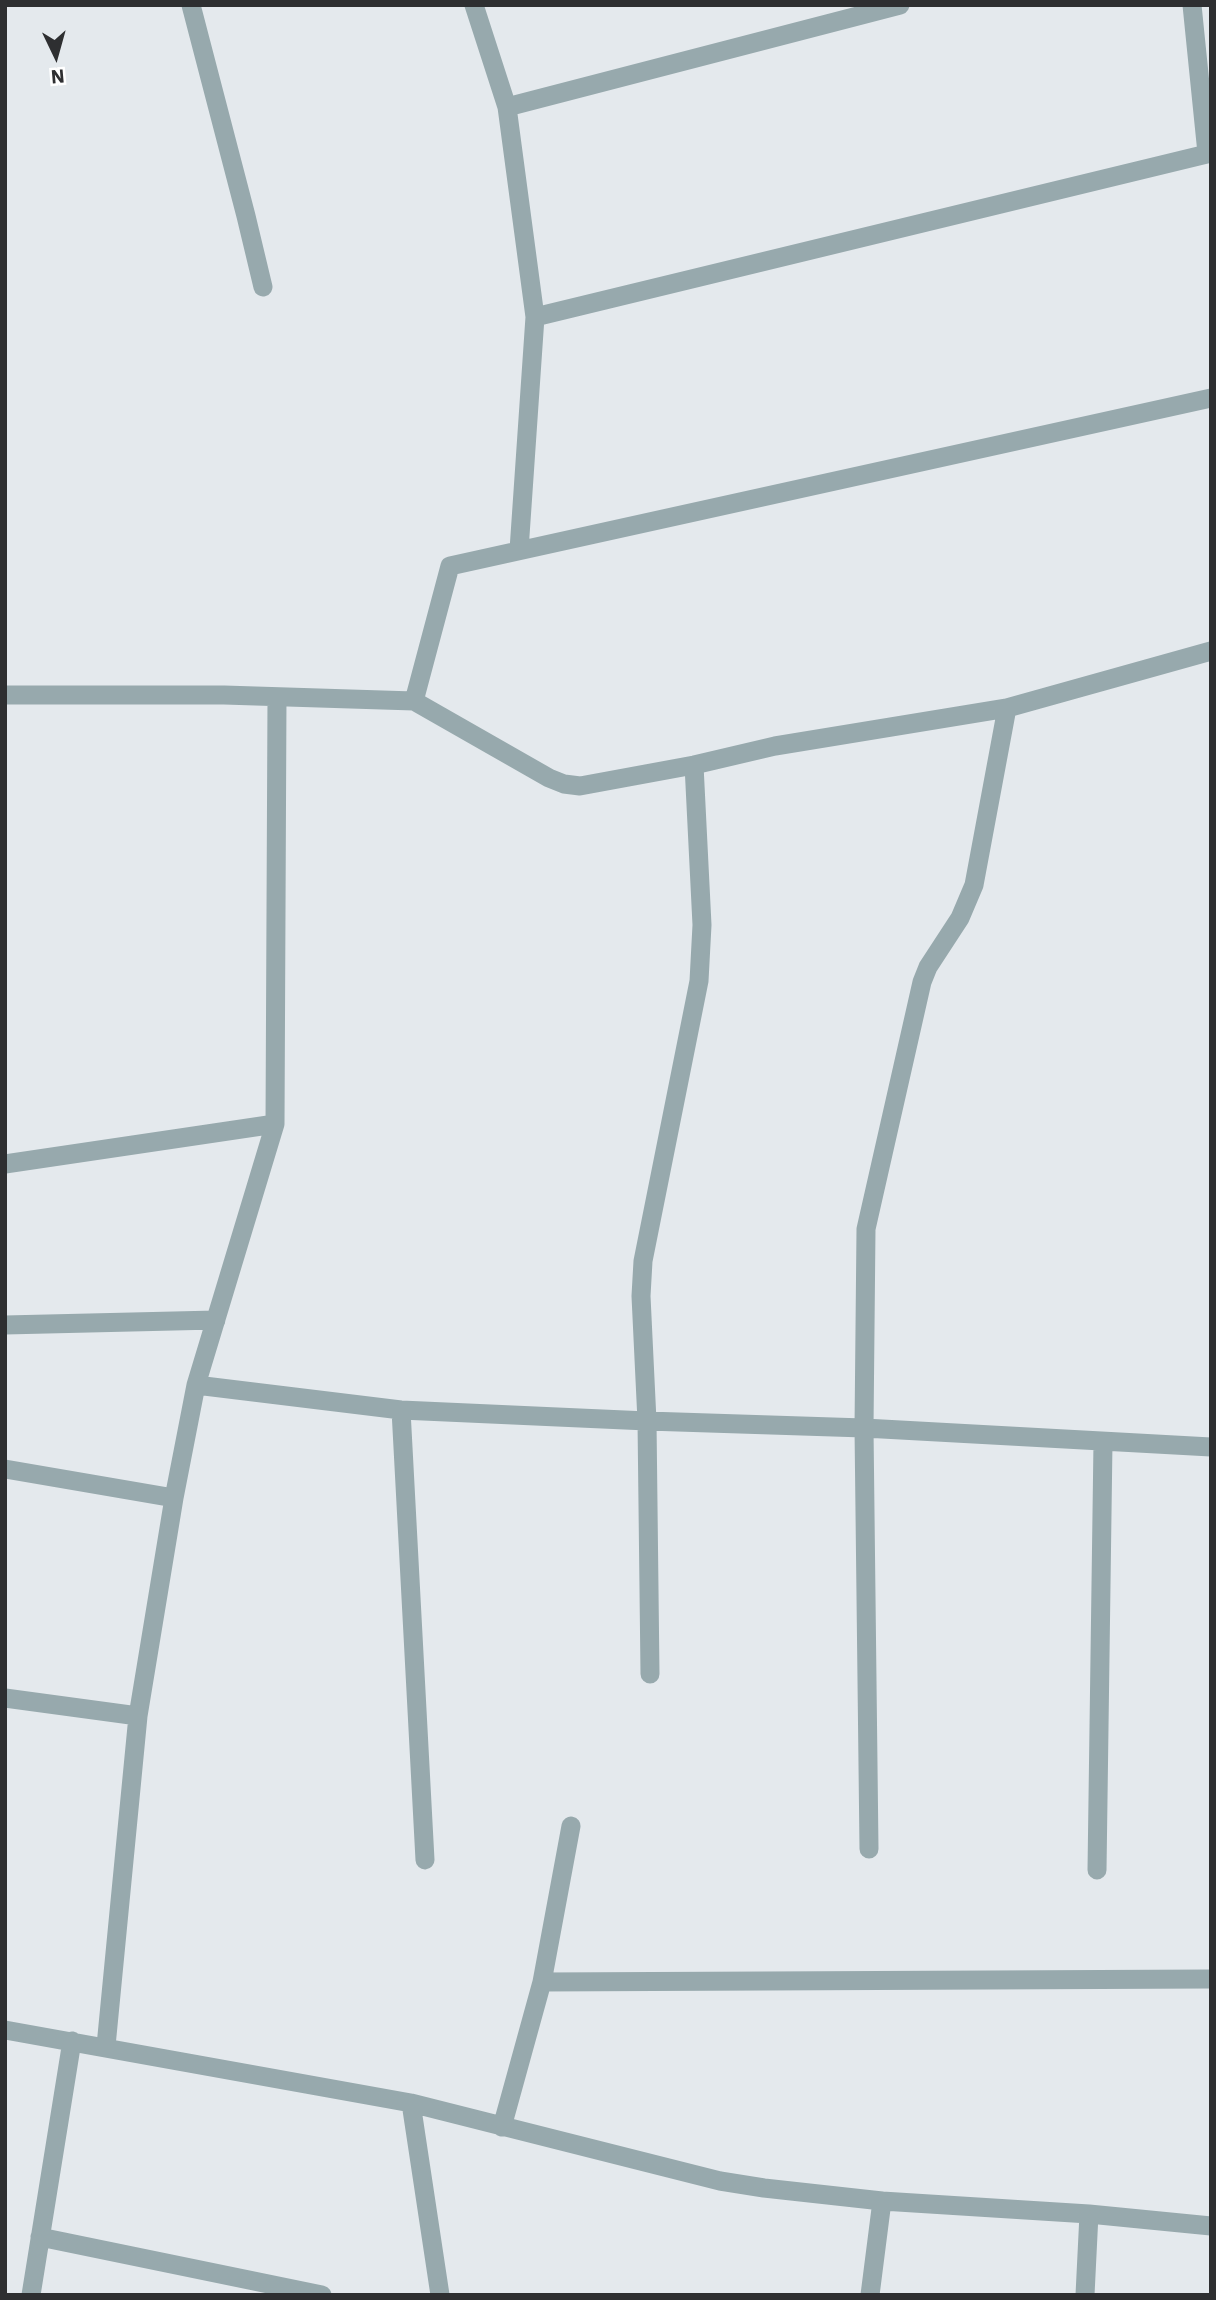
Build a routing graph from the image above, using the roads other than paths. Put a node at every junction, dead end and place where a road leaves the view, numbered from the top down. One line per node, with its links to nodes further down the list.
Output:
1 (191, 5): 7 (street)
2 (474, 5): 5 (street)
3 (900, 5): 5 (street)
4 (1192, 5): 6 (street)
5 (507, 107): 8 (street)
6 (1209, 153): 8 (street)
7 (262, 287)
8 (535, 317): 10 (street)
9 (1211, 397): 10 (street)
10 (519, 550): 14 (street)
11 (1211, 652): 15 (street)
12 (5, 695): 13 (street)
13 (277, 697): 14 (street); 17 (street)
14 (414, 701): 16 (street)
15 (1007, 708): 16 (street); 24 (street)
16 (694, 765): 23 (street)
17 (275, 1124): 18 (street); 19 (street)
18 (5, 1164)
19 (216, 1320): 20 (street); 21 (street)
20 (5, 1325)
21 (196, 1385): 22 (street); 28 (street)
22 (401, 1410): 23 (street); 34 (street)
23 (647, 1421): 24 (street); 29 (street)
24 (864, 1428): 25 (street); 33 (street)
25 (1103, 1442): 26 (street); 35 (street)
26 (1211, 1447)
27 (5, 1469): 28 (street)
28 (174, 1498): 31 (street)
29 (650, 1674)
30 (5, 1698): 31 (street)
31 (138, 1716): 40 (street)
32 (571, 1826): 37 (street)
33 (869, 1849)
34 (425, 1860)
35 (1097, 1870)
36 (1211, 1979): 37 (street)
37 (542, 1982): 42 (street)
38 (5, 2030): 39 (street)
39 (72, 2040): 40 (street); 46 (street)
40 (106, 2046): 41 (street)
41 (411, 2103): 42 (street); 50 (street)
42 (502, 2127): 43 (street)
43 (883, 2202): 44 (street); 51 (street)
44 (1089, 2214): 45 (street); 52 (street)
45 (1211, 2226)
46 (40, 2237): 47 (street); 48 (street)
47 (293, 2292): 49 (street)
48 (31, 2295)
49 (322, 2295)
50 (440, 2295)
51 (870, 2295)
52 (1085, 2295)

